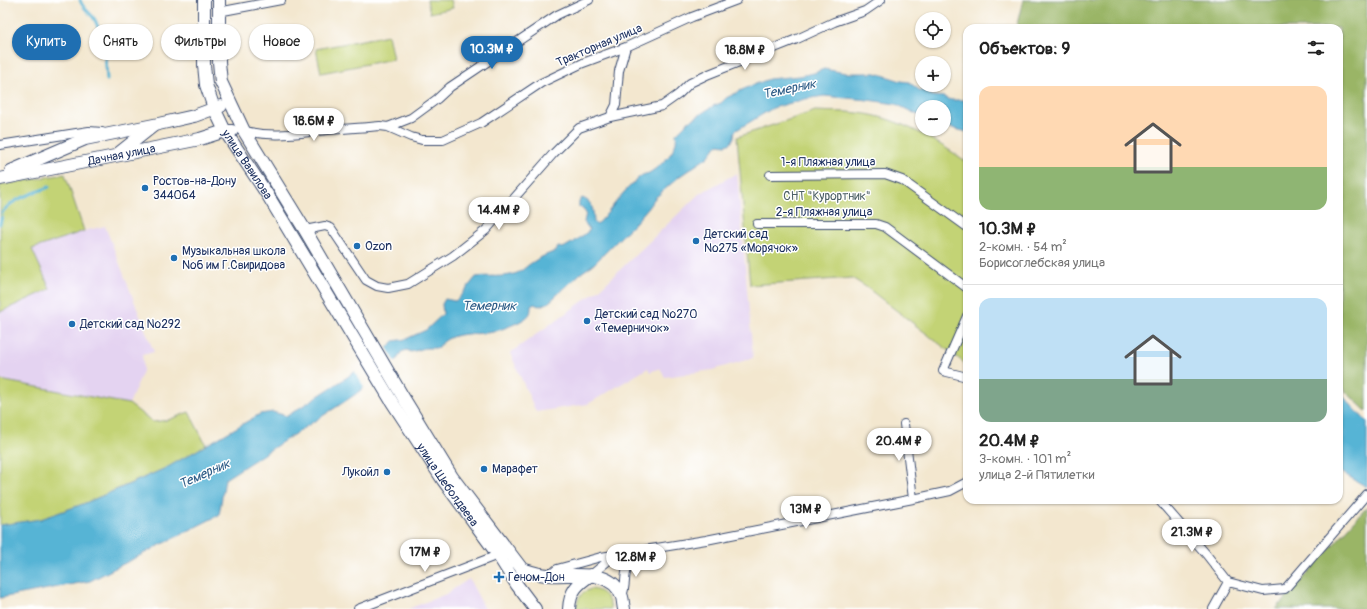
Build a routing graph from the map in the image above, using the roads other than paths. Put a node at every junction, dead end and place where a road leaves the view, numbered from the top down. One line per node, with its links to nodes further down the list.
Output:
1 (204, 0): 9 (main road, улица Вавилова)
2 (281, 0): 6 (street)
3 (589, 0): 12 (street)
4 (737, 0): 7 (street, Тракторная улица)
5 (881, 0): 10 (street)
6 (218, 6): 8 (main road, улица Вавилова)
7 (626, 47): 10 (street); 12 (street, Тракторная улица)
8 (230, 103): 9 (main road, Дачная улица); 14 (main road, улица Вавилова)
9 (214, 108): 11 (main road, Дачная улица); 13 (main road, улица Вавилова)
10 (610, 118): 22 (street)
11 (154, 125): 15 (main road, Дачная улица); 17 (main road)
12 (388, 127): 14 (street, Тракторная улица)
13 (226, 131): 14 (main road, Дачная улица); 17 (main road, Дачная улица); 26 (main road, улица Вавилова)
14 (244, 132): 22 (main road, улица Вавилова)
15 (111, 133): 16 (street, Дачная улица); 19 (main road, Дачная улица)
16 (0, 145)
17 (116, 155): 19 (main road, Дачная улица)
18 (770, 175): 21 (street, 1-я Пляжная улица)
19 (0, 177)
20 (756, 224): 23 (street, 2-я Пляжная улица)
21 (963, 224)
22 (305, 230): 26 (main road, улица Вавилова)
23 (963, 285)
24 (963, 325): 25 (street)
25 (963, 376)
26 (397, 400): 33 (main road, улица Шеболдаева)
27 (904, 424): 30 (street)
28 (963, 484): 30 (street)
29 (1367, 494): 37 (street)
30 (913, 499): 32 (street)
31 (1162, 504): 37 (street)
32 (636, 551): 34 (street); 38 (street)
33 (504, 554): 35 (main road); 39 (street); 40 (main road, улица Шеболдаева)
34 (616, 554): 35 (street); 36 (street)
35 (550, 575): 36 (main road)
36 (591, 575): 38 (main road); 41 (main road)
37 (1228, 582): 43 (street)
38 (622, 596): 42 (main road)
39 (358, 609)
40 (535, 609)
41 (569, 609)
42 (624, 609)
43 (1213, 609)

